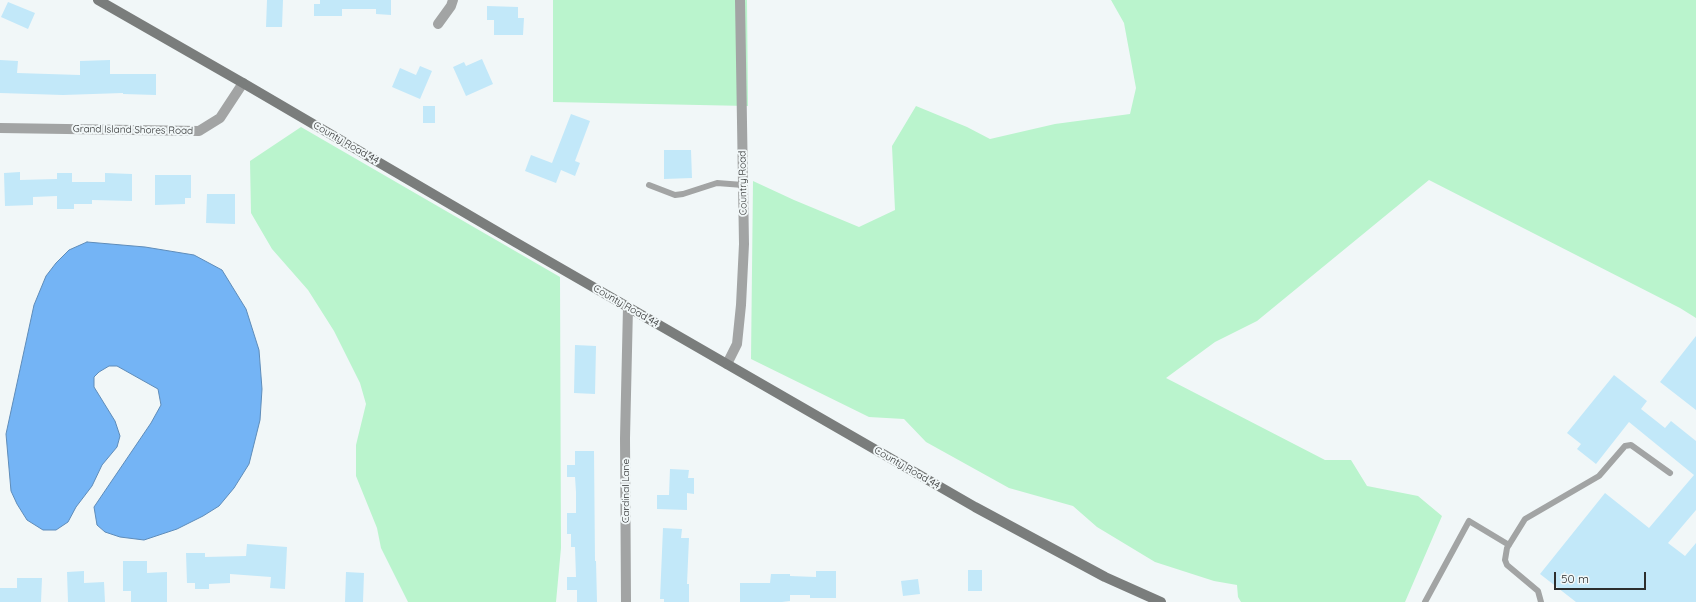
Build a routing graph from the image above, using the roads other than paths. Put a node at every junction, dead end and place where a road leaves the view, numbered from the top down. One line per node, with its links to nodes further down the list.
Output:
1 (98, 0): 5 (main road, County Road 44)
2 (453, 0): 4 (street)
3 (740, 0): 7 (street, Country Road)
4 (438, 24)
5 (243, 82): 6 (street, Grand Island Shores Road); 9 (main road, County Road 44)
6 (0, 128)
7 (743, 184): 8 (lane); 10 (street, Country Road)
8 (649, 185)
9 (628, 307): 10 (main road, County Road 44); 13 (street, Cardinal Lane)
10 (727, 364): 14 (main road, County Road 44)
11 (1670, 473): 12 (lane)
12 (1509, 545): 15 (lane); 16 (lane)
13 (626, 602)
14 (1161, 602)
15 (1425, 602)
16 (1540, 602)

